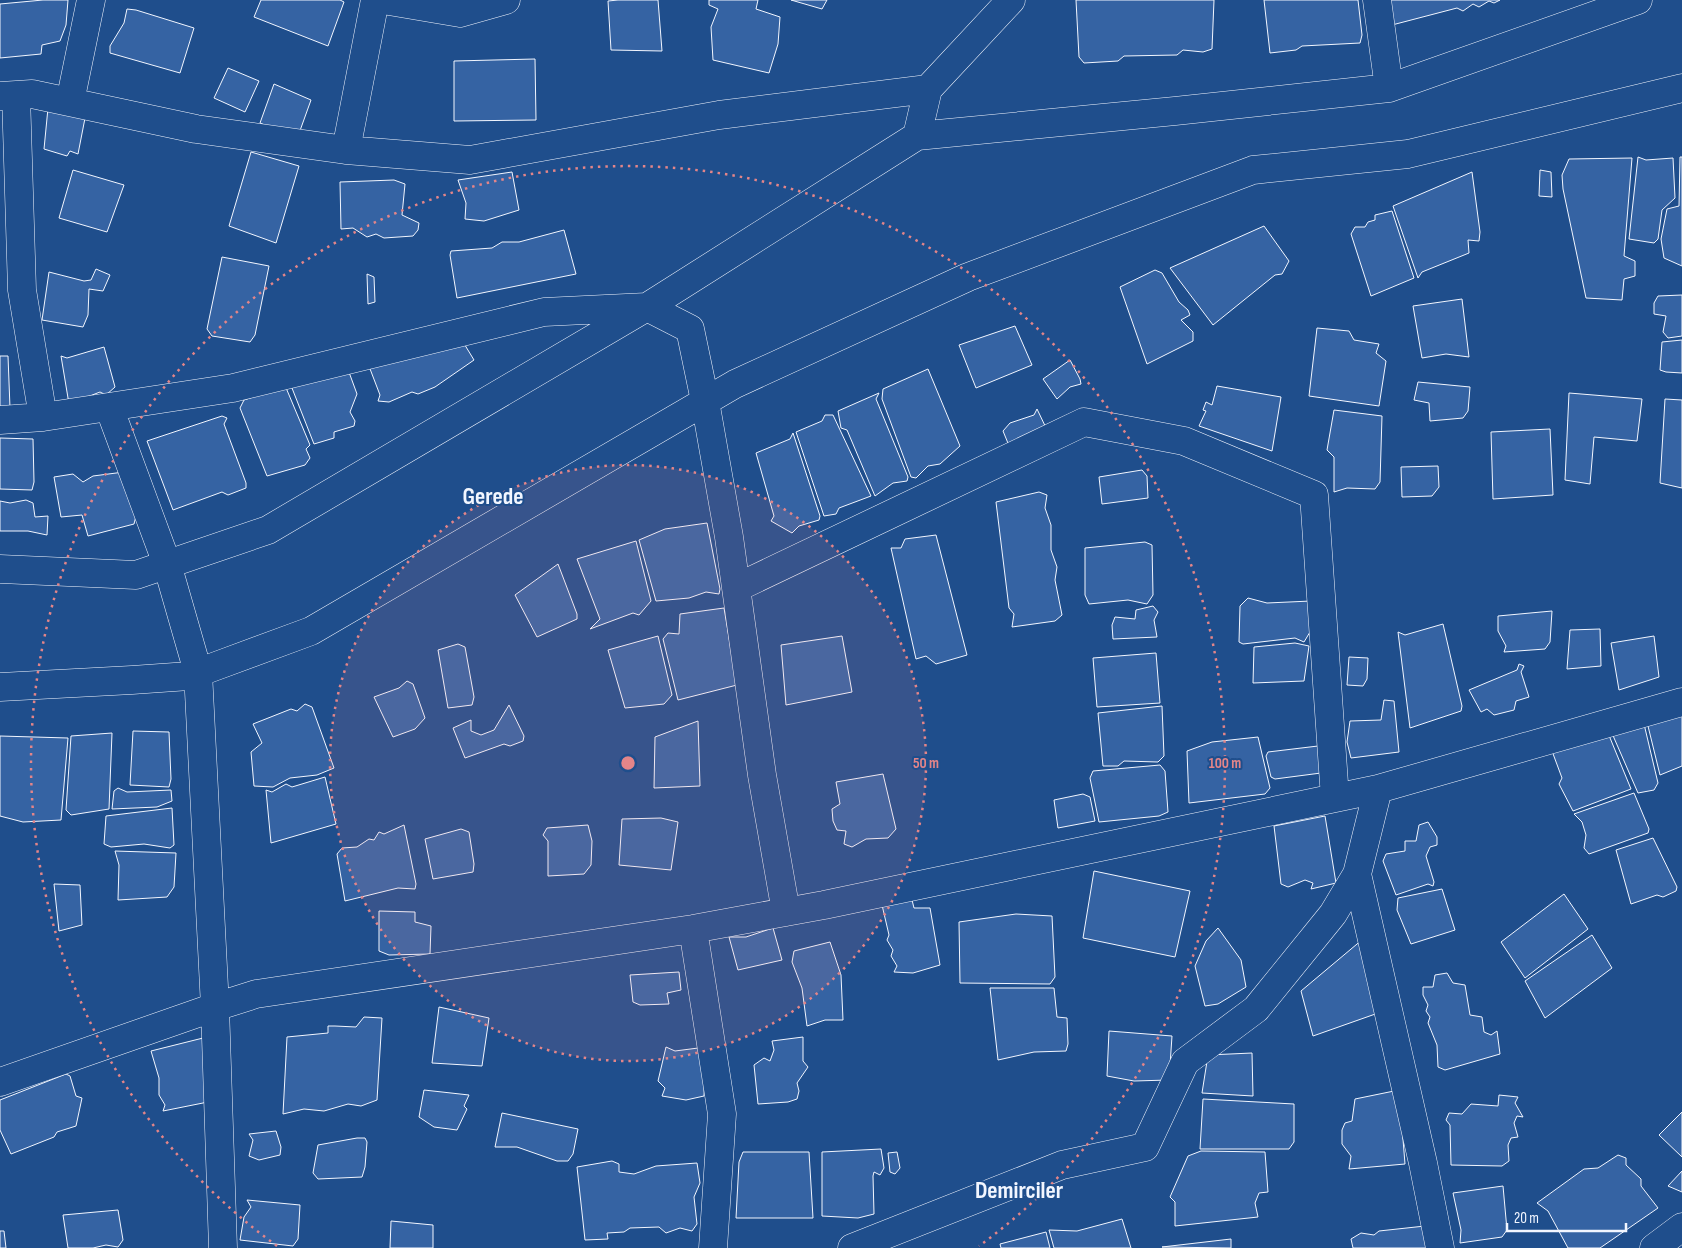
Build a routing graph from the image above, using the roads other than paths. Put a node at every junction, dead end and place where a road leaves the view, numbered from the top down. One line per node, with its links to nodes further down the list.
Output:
1 (91, 0): 12 (street)
2 (375, 0): 14 (street)
3 (383, 0): 4 (street)
4 (506, 0)
5 (1011, 0): 10 (street)
6 (1376, 0): 8 (street)
7 (1638, 0): 8 (street)
8 (1388, 88): 13 (street)
9 (1682, 88): 16 (street)
10 (928, 89): 13 (street); 14 (street)
11 (8, 95): 12 (street); 18 (street)
12 (70, 102): 14 (street)
13 (917, 136): 15 (street)
14 (346, 150)
15 (648, 307): 16 (street); 17 (street); 20 (street)
16 (705, 401): 22 (street); 23 (street)
17 (109, 407): 18 (street); 20 (street)
18 (43, 417): 19 (street)
19 (0, 420)
20 (167, 564): 21 (street); 23 (street)
21 (0, 569)
22 (736, 588): 27 (street); 29 (street)
23 (198, 672): 24 (street); 31 (street)
24 (0, 687)
25 (1682, 702): 26 (street)
26 (1378, 789): 27 (street); 28 (street)
27 (1335, 798): 29 (street)
28 (1357, 874): 36 (street); 37 (street)
29 (786, 912): 30 (street)
30 (693, 929): 31 (street); 35 (street)
31 (215, 1006): 32 (street); 34 (street)
32 (0, 1082)
33 (1682, 1227): 38 (street)
34 (223, 1248)
35 (713, 1248)
36 (852, 1248)
37 (1440, 1248)
38 (1654, 1248)

